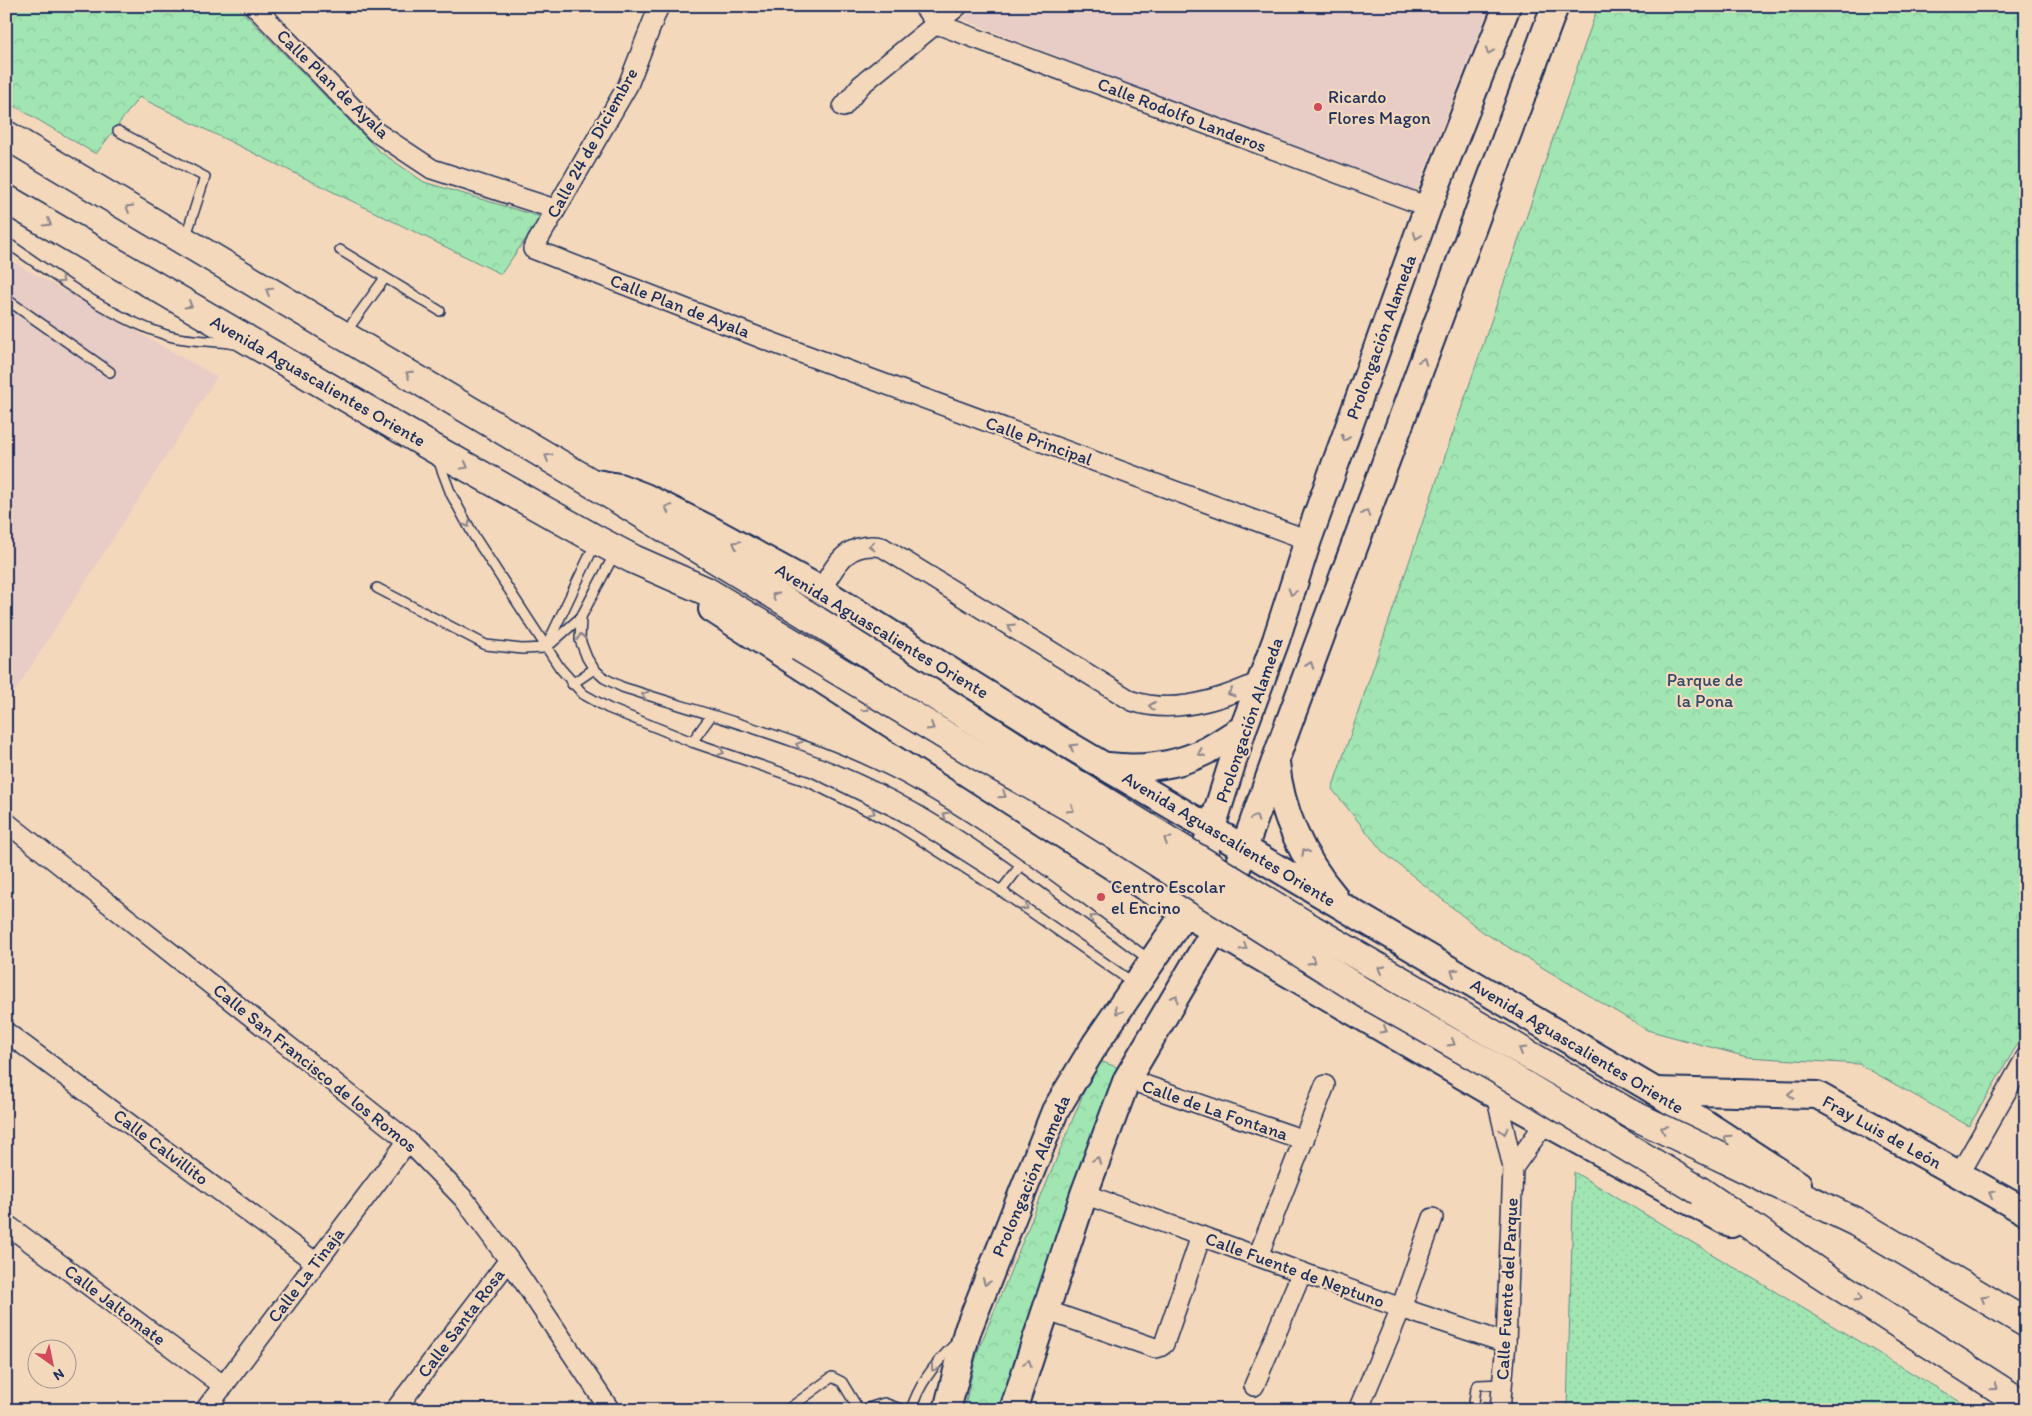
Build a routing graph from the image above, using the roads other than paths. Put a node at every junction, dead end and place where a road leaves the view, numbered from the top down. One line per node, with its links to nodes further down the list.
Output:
1 (254, 6): 13 (street, Calle Plan de Ayala)
2 (659, 6): 13 (street, Calle 24 de Diciembre)
3 (923, 6): 7 (street)
4 (958, 6): 7 (street)
5 (1507, 6): 12 (street, Prolongación Alameda, one-way to 12)
6 (1555, 6): 39 (street, one-way to 6)
7 (937, 24): 8 (street); 12 (street, Calle Rodolfo Landeros)
8 (843, 107)
9 (118, 131): 14 (lane)
10 (6, 135): 14 (main road, Avenida Aguascalientes Oriente, one-way to 10)
11 (6, 198): 23 (main road, Avenida Aguascalientes Oriente, one-way to 23)
12 (1428, 207): 27 (street, Prolongación Alameda, one-way to 27)
13 (555, 209): 16 (street, Calle 24 de Diciembre)
14 (185, 241): 21 (main road, Avenida Aguascalientes Oriente, one-way to 14)
15 (6, 242): 23 (lane, one-way to 23)
16 (533, 249): 22 (street, Calle Plan de Ayala)
17 (340, 250): 18 (lane)
18 (385, 278): 20 (lane); 21 (lane)
19 (6, 299): 24 (lane)
20 (440, 311)
21 (343, 336): 26 (main road, Avenida Aguascalientes Oriente, one-way to 21)
22 (770, 342): 27 (street, Calle Principal)
23 (263, 349): 25 (main road, Avenida Aguascalientes Oriente)
24 (110, 372)
25 (433, 448): 28 (main road, Avenida Aguascalientes Oriente, one-way to 28); 32 (lane, one-way to 32)
26 (590, 482): 30 (street, Avenida Aguascalientes Oriente, one-way to 26); 67 (main road, Avenida Aguascalientes Oriente, one-way to 26, bridge)
27 (1308, 540): 34 (street, Prolongación Alameda, one-way to 34)
28 (615, 550): 31 (lane); 32 (lane); 45 (street, Avenida Aguascalientes Oriente, one-way to 45); 74 (main road, Avenida Aguascalientes Oriente, one-way to 74, bridge)
29 (377, 588): 32 (lane)
30 (821, 590): 34 (street, one-way to 30); 40 (street, Avenida Aguascalientes Oriente, one-way to 30)
31 (580, 616): 32 (lane); 33 (lane, one-way to 31)
32 (546, 648): 35 (lane)
33 (594, 669): 35 (lane); 36 (lane, one-way to 33)
34 (1261, 681): 37 (street, Prolongación Alameda)
35 (572, 684): 38 (lane)
36 (711, 716): 38 (lane); 44 (lane, one-way to 36)
37 (1243, 729): 40 (street, one-way to 40); 42 (street, Prolongación Alameda)
38 (692, 742): 46 (lane, one-way to 46)
39 (1276, 760): 43 (street, one-way to 39); 47 (street, one-way to 39)
40 (1106, 766): 42 (street, Avenida Aguascalientes Oriente)
41 (6, 822): 61 (street, Calle San Francisco de los Romos)
42 (1207, 826): 43 (street, Avenida Aguascalientes Oriente); 45 (street); 48 (street, Prolongación Alameda)
43 (1245, 848): 47 (street, Avenida Aguascalientes Oriente); 49 (street)
44 (1021, 865): 46 (lane); 50 (lane, one-way to 44)
45 (1149, 888): 48 (street, Avenida Aguascalientes Oriente)
46 (1001, 891): 52 (lane, one-way to 52)
47 (1334, 901): 51 (street); 57 (street, Avenida Aguascalientes Oriente, one-way to 47)
48 (1185, 913): 49 (street, Avenida Aguascalientes Oriente); 50 (street, Prolongación Alameda)
49 (1215, 930): 51 (street, Avenida Aguascalientes Oriente, one-way to 51); 55 (street, one-way to 49)
50 (1152, 961): 52 (street, Prolongación Alameda)
51 (1283, 971): 58 (street, Avenida Aguascalientes Oriente, one-way to 58)
52 (1136, 984): 78 (street, Prolongación Alameda, one-way to 78)
53 (6, 1032): 72 (street, Calle Calvillito)
54 (2026, 1057): 63 (street)
55 (1127, 1079): 60 (street, Calle de La Fontana); 64 (street, one-way to 55)
56 (1325, 1085): 60 (street)
57 (1654, 1091): 63 (street, Fray Luis de León, one-way to 57); 67 (street, Avenida Aguascalientes Oriente, one-way to 57)
58 (1496, 1095): 59 (street, Avenida Aguascalientes Oriente); 62 (street, Calle Fuente del Parque, one-way to 62)
59 (1545, 1123): 62 (street); 74 (street, Avenida Aguascalientes Oriente)
60 (1304, 1140): 70 (street)
61 (408, 1141): 71 (street, Calle San Francisco de los Romos); 72 (street, Calle La Tinaja)
62 (1513, 1168): 79 (street, Calle Fuente del Parque)
63 (1959, 1175): 65 (street, one-way to 63)
64 (1084, 1194): 69 (street, Calle Fuente de Neptuno); 76 (street)
65 (2026, 1212)
66 (1433, 1218): 75 (street)
67 (1856, 1222): 77 (main road, Avenida Aguascalientes Oriente, one-way to 67)
68 (6, 1224): 81 (street, Calle Jaltomate)
69 (1201, 1236): 70 (street, Calle Fuente de Neptuno); 76 (street)
70 (1258, 1256): 73 (street, Calle Fuente de Neptuno)
71 (509, 1260): 85 (street, Calle Santa Rosa); 86 (street, Calle San Francisco de los Romos)
72 (315, 1262): 81 (street, Calle La Tinaja)
73 (1302, 1272): 75 (street, Calle Fuente de Neptuno); 82 (street)
74 (1818, 1272): 83 (main road, Avenida Aguascalientes Oriente, one-way to 83)
75 (1401, 1308): 79 (street, Calle Fuente de Neptuno); 93 (street)
76 (1046, 1310): 92 (street, one-way to 76)
77 (2026, 1323)
78 (967, 1332): 90 (lane, one-way to 90); 91 (street, Prolongación Alameda)
79 (1506, 1343): 80 (street, Calle Fuente del Parque)
80 (1503, 1384): 94 (lane); 95 (street, Calle Fuente del Parque)
81 (224, 1386): 84 (street, Calle La Tinaja)
82 (1254, 1386)
83 (2026, 1406)
84 (205, 1410)
85 (395, 1410)
86 (610, 1410)
87 (787, 1410): 88 (lane)
88 (860, 1410): 89 (lane)
89 (903, 1410)
90 (911, 1410)
91 (946, 1410)
92 (1013, 1410)
93 (1358, 1410)
94 (1473, 1410)
95 (1500, 1410)

